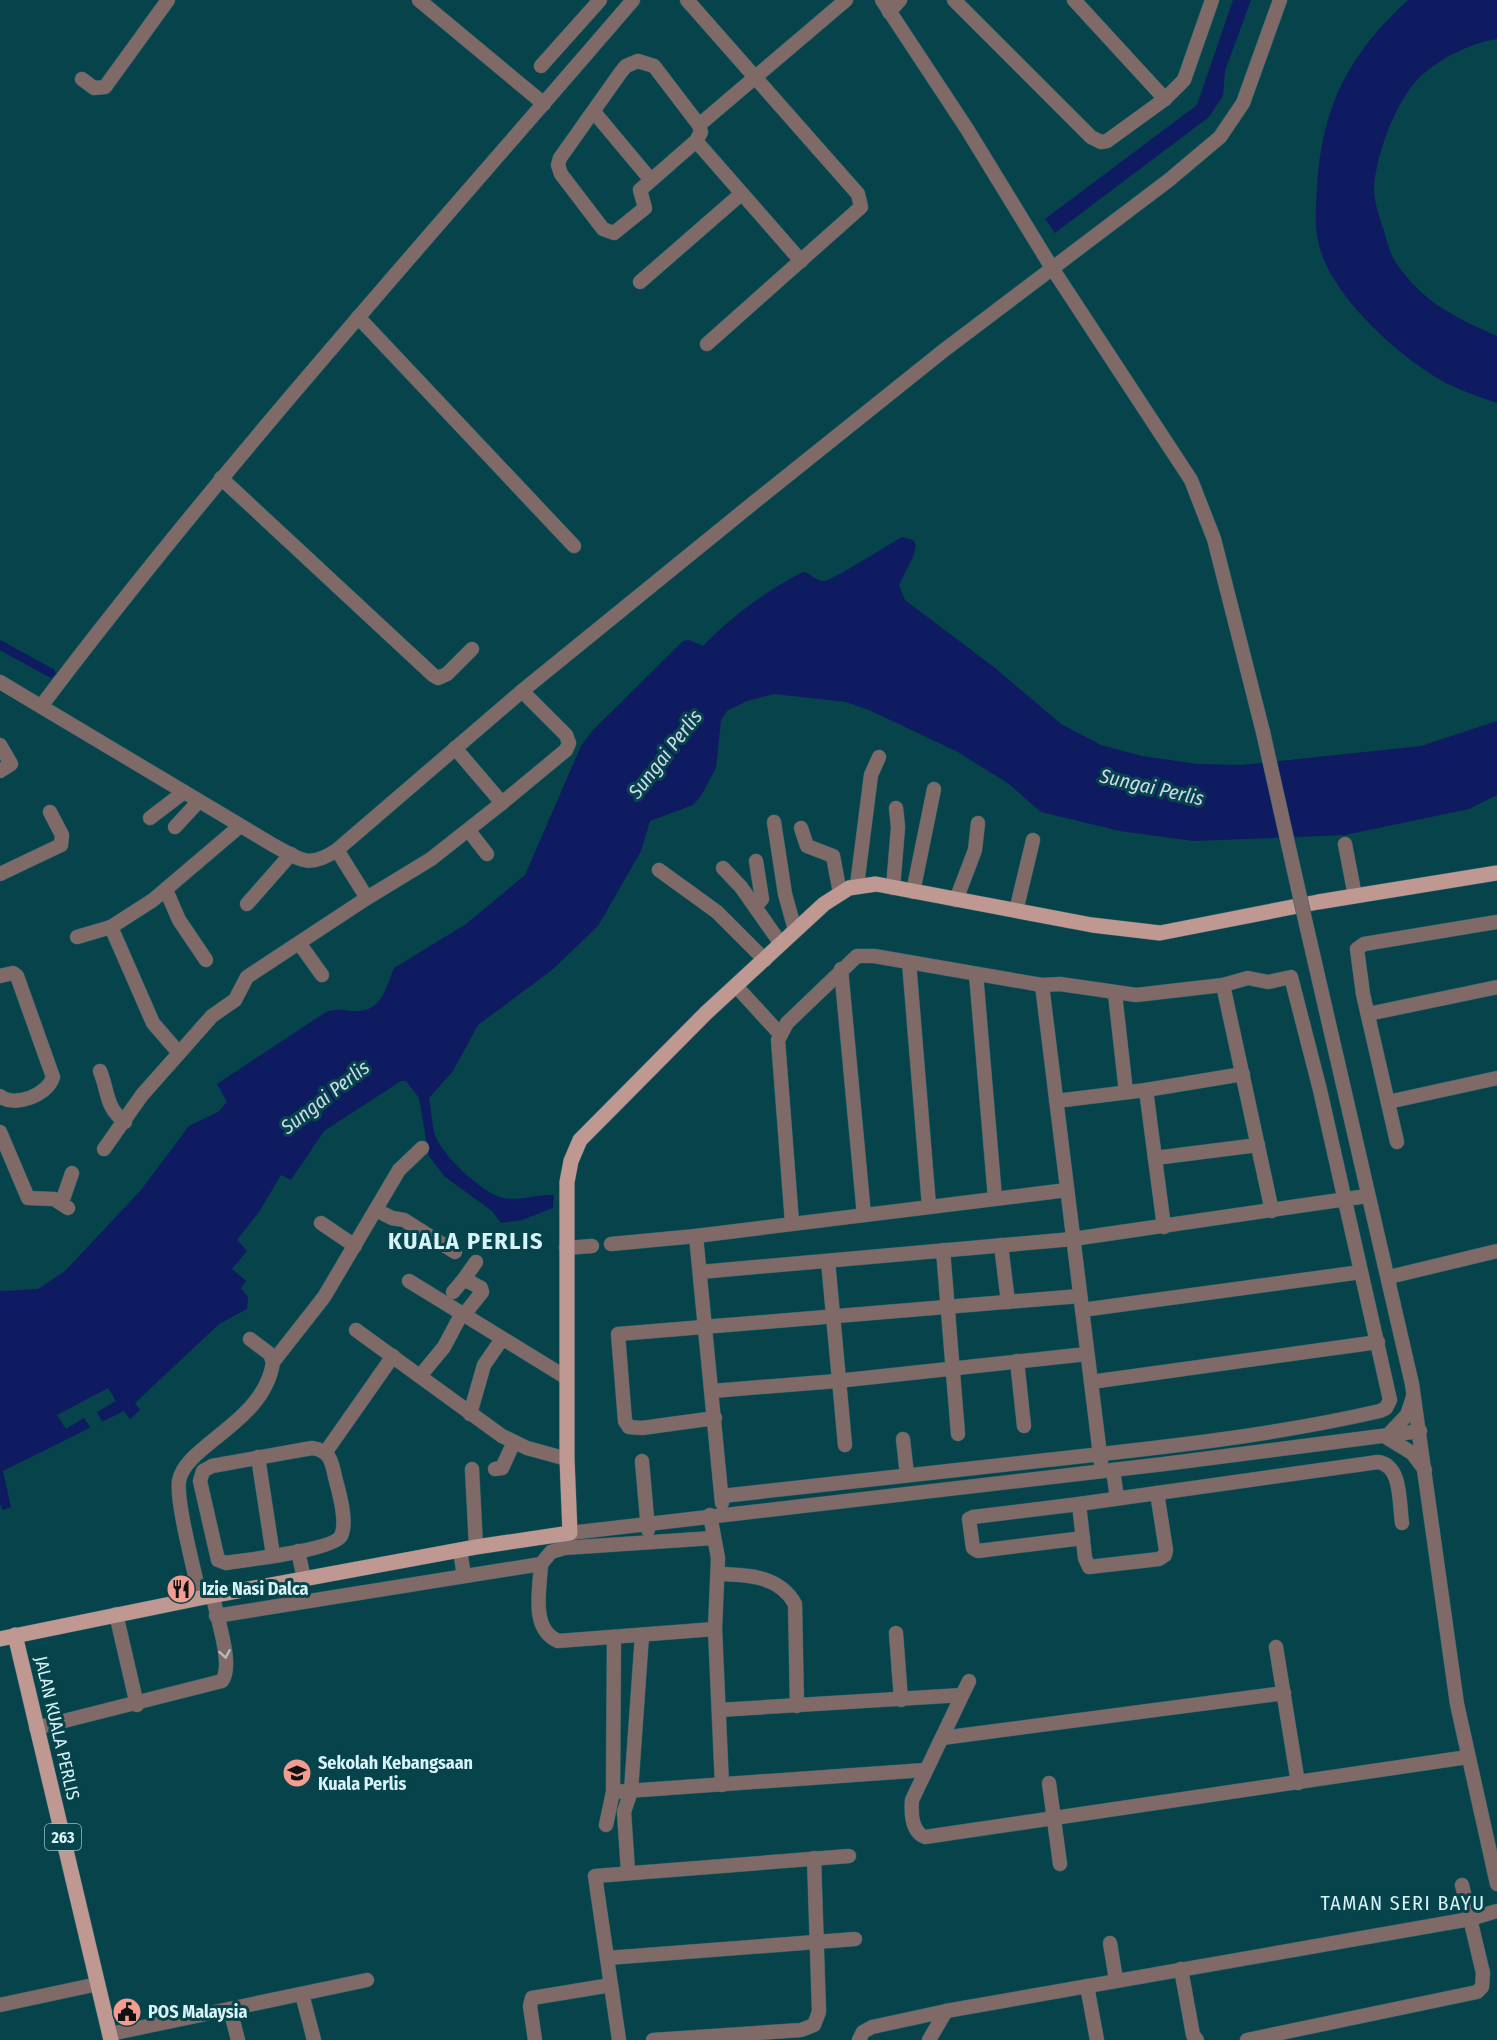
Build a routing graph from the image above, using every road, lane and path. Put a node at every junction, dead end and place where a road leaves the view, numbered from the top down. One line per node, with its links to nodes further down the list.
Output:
1 (168, 0): 14 (street)
2 (419, 0): 17 (street)
3 (600, 0): 13 (street)
4 (633, 0): 17 (street)
5 (687, 0): 15 (street)
6 (846, 0): 15 (street)
7 (900, 0): 12 (street)
8 (954, 0): 16 (street)
9 (1074, 0): 16 (street)
10 (1212, 0): 16 (street)
11 (1280, 0): 24 (street)
12 (885, 6): 24 (street)
13 (541, 66)
14 (82, 79)
15 (754, 79): 19 (street); 23 (street)
16 (1165, 99)
17 (544, 104): 26 (street)
18 (594, 112): 19 (street); 21 (street); 21 (street)
19 (699, 125): 20 (street)
20 (696, 141): 21 (street); 22 (street)
21 (650, 179)
22 (741, 194): 23 (street); 25 (street)
23 (801, 261): 27 (street)
24 (1052, 268): 32 (street); 110 (street, bridge)
25 (640, 282)
26 (358, 317): 28 (street); 29 (street)
27 (706, 344)
28 (221, 478): 30 (street); 33 (street)
29 (573, 546)
30 (472, 649)
31 (0, 682): 33 (street)
32 (522, 691): 35 (street); 41 (street)
33 (42, 705): 39 (street)
34 (0, 745): 37 (street)
35 (455, 748): 41 (street); 53 (street)
36 (879, 757): 61 (street)
37 (0, 771)
38 (934, 789): 64 (street)
39 (184, 792): 40 (street); 44 (street)
40 (199, 801): 47 (street); 48 (street)
41 (502, 803): 50 (street)
42 (896, 808): 62 (street)
43 (50, 812): 60 (street)
44 (150, 818)
45 (774, 822): 74 (street)
46 (978, 823): 68 (street)
47 (240, 826): 54 (street); 63 (street)
48 (175, 827)
49 (801, 828): 65 (street)
50 (469, 831): 55 (street); 67 (street)
51 (1033, 840): 71 (street)
52 (1345, 844): 66 (street)
53 (337, 850): 54 (street); 67 (street)
54 (291, 854): 69 (street)
55 (487, 854)
56 (756, 861): 70 (street)
57 (723, 868): 70 (street)
58 (659, 870): 79 (street)
59 (1497, 873): 66 (main road)
60 (0, 874)
61 (857, 885): 62 (main road); 65 (main road)
62 (893, 888): 64 (main road)
63 (166, 890): 73 (street); 78 (street)
64 (913, 892): 68 (main road)
65 (840, 893): 74 (main road)
66 (1355, 896): 71 (main road)
67 (367, 898): 76 (street)
68 (956, 900): 71 (main road)
69 (247, 904)
70 (755, 907): 77 (street)
71 (1016, 911)
72 (1497, 922): 90 (street)
73 (111, 927): 75 (street); 92 (street)
74 (795, 930): 77 (main road)
75 (77, 937)
76 (299, 944): 83 (street); 92 (street)
77 (781, 944): 79 (main road)
78 (206, 960)
79 (765, 960): 87 (main road)
80 (909, 962): 81 (street); 82 (street); 113 (street)
81 (841, 969): 91 (street); 116 (street)
82 (976, 974): 85 (street); 111 (street)
83 (322, 975)
84 (0, 976): 98 (street)
85 (1042, 985): 89 (street); 99 (street)
86 (1223, 985): 89 (street); 94 (street); 112 (street)
87 (736, 986): 91 (street); 126 (main road)
88 (1497, 987): 90 (street)
89 (1115, 994): 97 (street)
90 (1368, 1014): 100 (street)
91 (780, 1034): 118 (street)
92 (179, 1053): 101 (street)
93 (100, 1071): 101 (street)
94 (1243, 1074): 96 (street); 104 (street)
95 (1497, 1078): 100 (street)
96 (1146, 1090): 97 (street); 107 (street)
97 (1126, 1092): 99 (street)
98 (0, 1096)
99 (1056, 1101): 109 (street)
100 (1388, 1102): 103 (street)
101 (125, 1122): 106 (street)
102 (0, 1132): 108 (street)
103 (1397, 1142)
104 (1258, 1145): 107 (street); 115 (street)
105 (422, 1148): 114 (street)
106 (105, 1149)
107 (1155, 1158): 119 (street)
108 (72, 1173)
109 (1067, 1190): 111 (street); 121 (street)
110 (1367, 1196): 112 (street); 130 (street)
111 (995, 1198): 113 (street)
112 (1344, 1201): 115 (street); 135 (street)
113 (929, 1206): 116 (street)
114 (376, 1210): 124 (street); 129 (street)
115 (1272, 1211): 119 (street)
116 (864, 1215): 118 (street)
117 (321, 1223): 124 (street)
118 (792, 1224): 120 (street)
119 (1164, 1227): 121 (street)
120 (696, 1236): 122 (street); 134 (street)
121 (1073, 1239): 123 (street); 140 (street)
122 (611, 1244)
123 (1000, 1245): 127 (street); 141 (street)
124 (355, 1246): 155 (street)
125 (592, 1246): 126 (street)
126 (566, 1248): 158 (main road)
127 (943, 1250): 131 (street); 143 (street)
128 (1497, 1251): 133 (street)
129 (454, 1252)
130 (1383, 1255): 133 (street); 136 (street)
131 (828, 1261): 134 (street); 146 (street)
132 (476, 1262): 137 (street)
133 (1415, 1271): 136 (street); 142 (street)
134 (700, 1272): 147 (street)
135 (1361, 1272): 144 (street); 151 (street)
136 (1389, 1277): 142 (street)
137 (464, 1279): 139 (street); 145 (street)
138 (409, 1281): 145 (street)
139 (453, 1292)
140 (1080, 1296): 141 (street); 144 (street)
141 (1008, 1302): 143 (street)
142 (1395, 1302): 162 (street)
143 (949, 1307): 146 (street); 156 (street)
144 (1082, 1311): 152 (street)
145 (462, 1315): 149 (street); 157 (street)
146 (832, 1317): 147 (street); 159 (street)
147 (706, 1326): 161 (street); 164 (street)
148 (356, 1330): 153 (street)
149 (502, 1339): 158 (street); 163 (street)
150 (250, 1340): 155 (street)
151 (1378, 1342): 160 (street); 165 (street)
152 (1088, 1354): 154 (street); 160 (street)
153 (393, 1356): 157 (street); 174 (street)
154 (1017, 1361): 156 (street); 166 (street)
155 (273, 1362): 191 (street)
156 (953, 1368): 159 (street); 168 (street)
157 (420, 1376): 163 (street)
158 (567, 1378): 177 (main road)
159 (837, 1381): 161 (street); 173 (street)
160 (1091, 1382): 175 (street)
161 (712, 1391): 164 (street)
162 (1414, 1393): 167 (street); 169 (street)
163 (470, 1414): 171 (street)
164 (715, 1418): 187 (street)
165 (1327, 1423): 172 (street); 175 (street)
166 (1023, 1426)
167 (1420, 1431): 169 (street); 182 (street)
168 (958, 1434)
169 (1386, 1437): 172 (street); 182 (street)
170 (903, 1439): 184 (street)
171 (514, 1442): 177 (street); 180 (street)
172 (1330, 1444): 181 (street)
173 (845, 1445)
174 (325, 1452): 176 (street); 199 (street)
175 (1100, 1454): 181 (street); 183 (street)
176 (258, 1457): 190 (street); 200 (street)
177 (567, 1459): 194 (main road)
178 (642, 1461): 195 (street)
179 (472, 1469): 197 (street)
180 (495, 1469)
181 (1107, 1470): 185 (street); 188 (street)
182 (1425, 1470): 223 (street)
183 (934, 1472): 184 (street); 185 (street)
184 (907, 1475): 187 (street)
185 (937, 1490): 192 (street)
186 (1157, 1493): 188 (street); 193 (street); 196 (street)
187 (722, 1496): 192 (street)
188 (1117, 1498): 189 (street)
189 (1079, 1504): 196 (street); 196 (street)
190 (206, 1512): 191 (street); 200 (street)
191 (184, 1517): 205 (street)
192 (713, 1523): 195 (street); 195 (street); 202 (street)
193 (1402, 1523)
194 (570, 1533): 195 (street); 197 (main road)
195 (648, 1533): 201 (street)
196 (1083, 1538)
197 (476, 1547): 198 (main road)
198 (460, 1550): 203 (street); 204 (main road)
199 (298, 1551): 200 (street); 204 (street)
200 (273, 1555)
201 (541, 1564): 203 (street); 212 (street)
202 (722, 1574): 208 (street); 219 (street)
203 (464, 1576): 207 (street)
204 (304, 1579): 205 (main road)
205 (206, 1597): 206 (main road); 207 (street)
206 (116, 1614): 211 (main road); 218 (street)
207 (216, 1616): 218 (street, one-way to 218)
208 (715, 1629): 210 (street); 220 (street)
209 (896, 1633): 217 (street)
210 (642, 1635): 212 (street); 228 (street)
211 (8, 1637): 221 (main road, JALAN KUALA PERLIS / 263)
212 (614, 1637): 229 (street)
213 (1276, 1647): 215 (street)
214 (969, 1681): 216 (street)
215 (1284, 1693): 222 (street); 226 (street)
216 (962, 1695): 217 (street); 222 (street)
217 (900, 1700): 219 (street)
218 (137, 1705): 221 (street)
219 (797, 1706): 220 (street)
220 (719, 1710): 227 (street)
221 (36, 1728): 247 (main road, JALAN KUALA PERLIS / 263)
222 (942, 1738): 224 (street)
223 (1467, 1757): 226 (street); 236 (street)
224 (925, 1770): 227 (street); 230 (street)
225 (1049, 1783): 230 (street)
226 (1298, 1783): 230 (street)
227 (722, 1785): 228 (street)
228 (631, 1791): 229 (street); 235 (street)
229 (613, 1792): 231 (street)
230 (1053, 1820): 234 (street)
231 (606, 1825)
232 (849, 1856): 233 (street)
233 (814, 1858): 235 (street); 241 (street)
234 (1060, 1864)
235 (628, 1872): 243 (street)
236 (1497, 1884)
237 (1462, 1885): 239 (street)
238 (1497, 1911): 239 (street)
239 (1470, 1919): 244 (street); 264 (street)
240 (855, 1939): 241 (street)
241 (818, 1942): 243 (street); 259 (street)
242 (1110, 1943): 246 (street)
243 (607, 1958): 248 (street)
244 (1181, 1969): 246 (street); 263 (street)
245 (368, 1980): 250 (street)
246 (1116, 1980): 249 (street)
247 (98, 1984): 251 (street); 254 (main road, JALAN KUALA PERLIS / 263)
248 (611, 1985): 257 (street); 258 (street)
249 (1087, 1986): 253 (street); 262 (street)
250 (302, 1994): 252 (street); 256 (street)
251 (0, 2005)
252 (230, 2009): 254 (street); 255 (street)
253 (946, 2011): 260 (street); 261 (street)
254 (110, 2037)
255 (238, 2040)
256 (314, 2040)
257 (535, 2040)
258 (619, 2040)
259 (653, 2040)
260 (859, 2040)
261 (928, 2040)
262 (1096, 2040)
263 (1197, 2040)
264 (1247, 2040)

